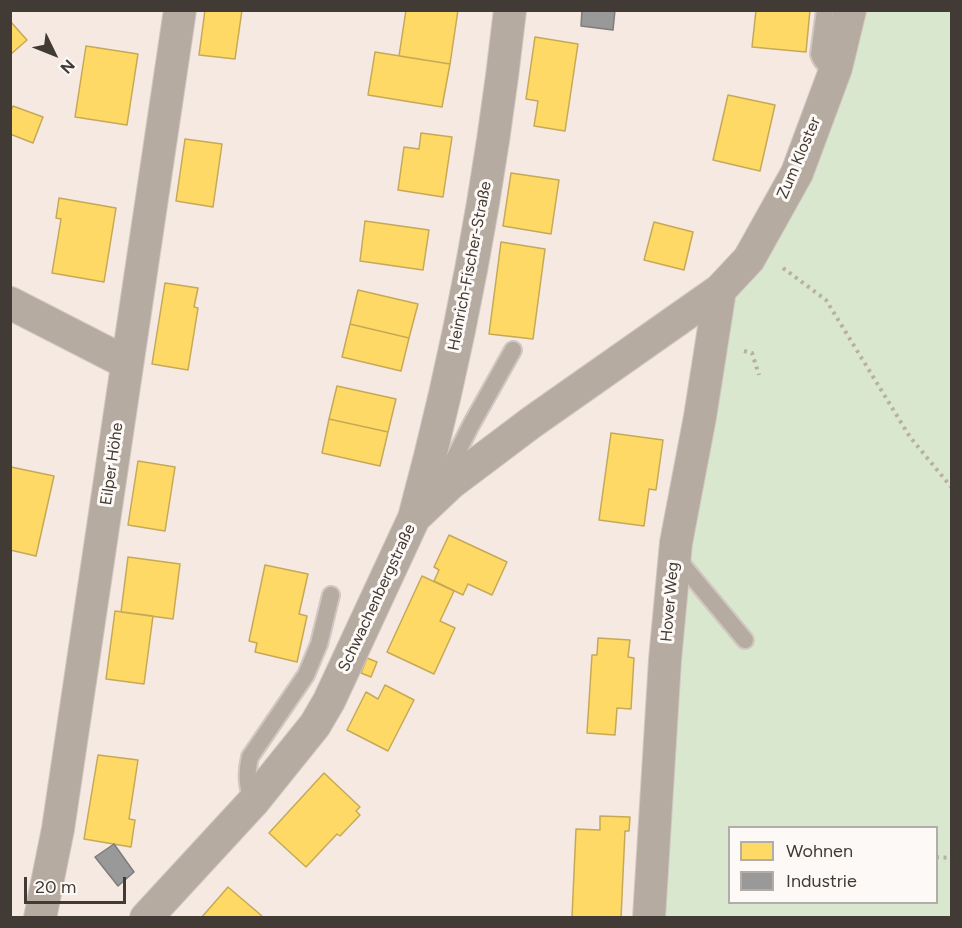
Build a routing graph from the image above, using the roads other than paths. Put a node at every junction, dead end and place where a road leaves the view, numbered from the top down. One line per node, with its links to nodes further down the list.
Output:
1 (180, 10): 9 (street, Eilper Höhe)
2 (510, 10): 10 (street, Heinrich-Fischer-Straße)
3 (825, 10): 5 (lane)
4 (850, 10): 5 (street, Zum Kloster)
5 (836, 68): 6 (street, Zum Kloster)
6 (720, 290): 10 (street, Schwachenbergstraße); 11 (street, Hover Weg)
7 (10, 303): 9 (street)
8 (513, 350): 10 (lane)
9 (127, 363): 16 (street, Eilper Höhe)
10 (423, 509): 14 (street, Schwachenbergstraße)
11 (675, 556): 13 (lane); 17 (street, Hover Weg)
12 (331, 595): 14 (lane)
13 (745, 640)
14 (253, 802): 15 (street, Schwachenbergstraße)
15 (151, 916)
16 (40, 918)
17 (649, 918)

